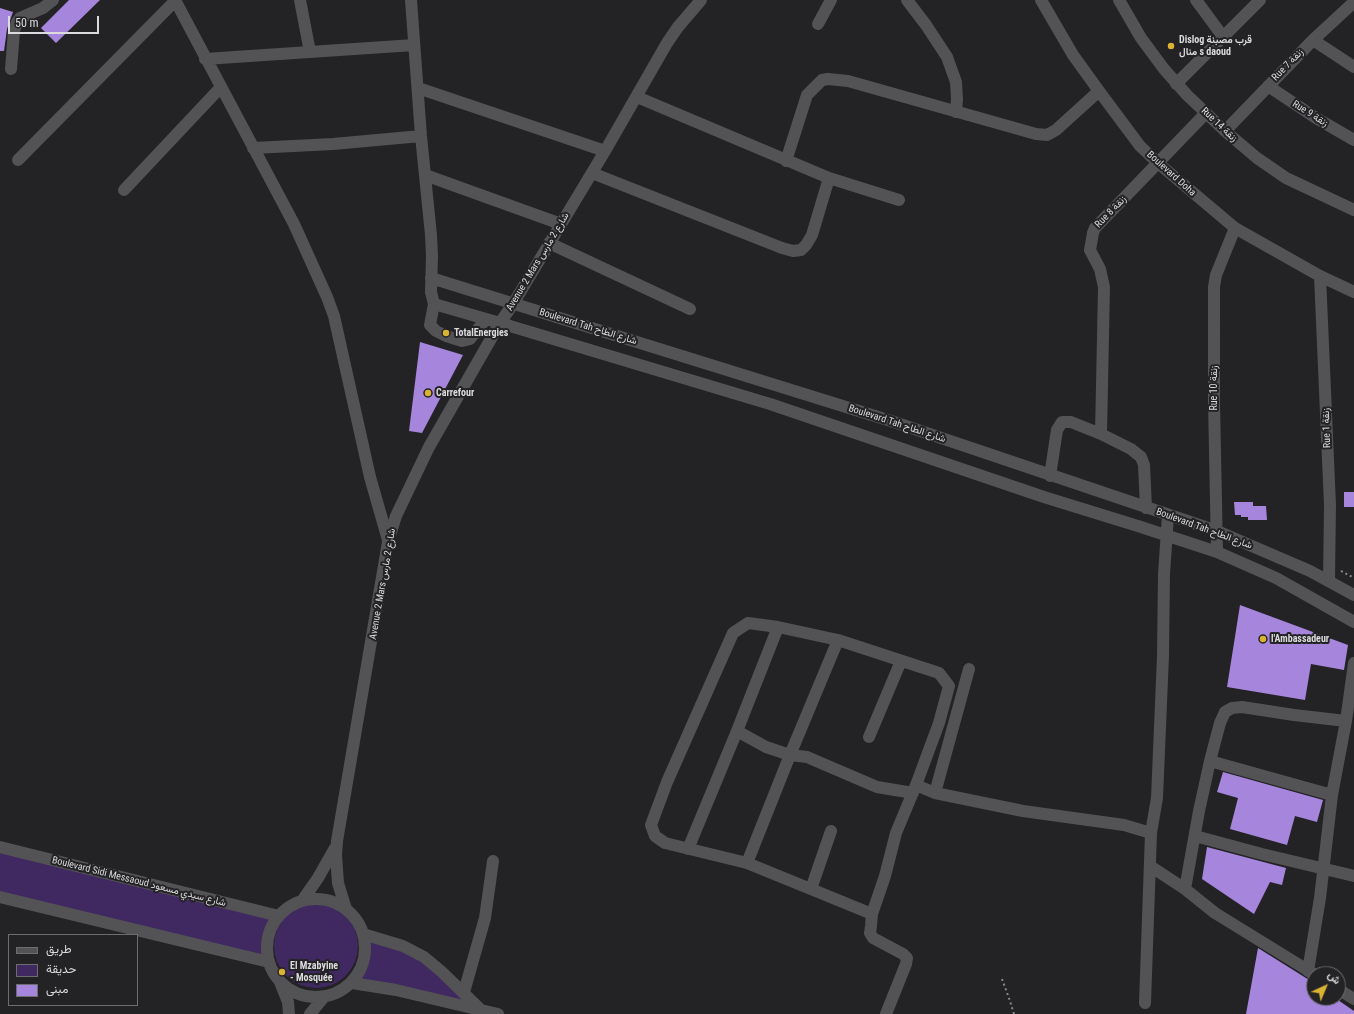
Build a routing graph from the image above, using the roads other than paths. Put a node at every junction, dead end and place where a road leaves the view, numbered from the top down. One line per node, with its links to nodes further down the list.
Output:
1 (53, 0): 20 (street)
2 (175, 0): 18 (street); 34 (street)
3 (300, 0): 17 (street)
4 (411, 0): 16 (street)
5 (701, 0): 26 (street, Avenue 2 Mars شارع 2 مارس)
6 (831, 0): 13 (street)
7 (907, 0): 27 (street)
8 (1041, 0): 25 (street, Boulevard Doha)
9 (1119, 0): 21 (street, Rue 14 زنقة)
10 (1196, 0): 14 (street)
11 (1260, 0): 14 (street)
12 (1354, 2): 15 (street, Rue 7 زنقة)
13 (818, 24)
14 (1224, 38): 21 (street)
15 (1313, 40): 19 (street); 22 (street, Rue 7 زنقة)
16 (414, 45): 17 (street); 24 (street)
17 (310, 52): 18 (street)
18 (205, 59): 23 (street)
19 (1354, 67)
20 (11, 69)
21 (1176, 84): 28 (street, Rue 14 زنقة)
22 (1268, 86): 29 (street, Rue 7 زنقة); 31 (street, Rue 9 زنقة)
23 (221, 87): 32 (street); 40 (street)
24 (418, 88): 30 (street); 33 (street)
25 (1099, 91): 27 (street); 36 (street, Boulevard Doha)
26 (637, 97): 33 (street, Avenue 2 Mars شارع 2 مارس); 35 (street)
27 (956, 112): 35 (street)
28 (1206, 113): 29 (street, Rue 14 زنقة); 36 (street, Rue 8 زنقة)
29 (1224, 131): 42 (street, Rue 14 زنقة)
30 (421, 136): 32 (street); 38 (street)
31 (1354, 140)
32 (254, 148): 60 (street)
33 (605, 151): 37 (street, Avenue 2 Mars شارع 2 مارس)
34 (18, 160)
35 (786, 161): 39 (street)
36 (1158, 163): 44 (street, Boulevard Doha); 54 (street, Rue 8 زنقة)
37 (592, 173): 39 (street); 43 (street, Avenue 2 Mars شارع 2 مارس)
38 (425, 175): 43 (street); 47 (street)
39 (829, 178): 41 (street)
40 (124, 190)
41 (899, 200)
42 (1354, 210)
43 (561, 224): 45 (street, Avenue 2 Mars شارع 2 مارس)
44 (1235, 228): 46 (street, Boulevard Doha); 58 (street, Rue 10 زنقة)
45 (549, 243): 50 (street, Avenue 2 Mars شارع 2 مارس); 51 (street)
46 (1320, 276): 48 (street, Boulevard Doha); 62 (street, Rue 1 زنقة)
47 (431, 278): 49 (street); 50 (street, Boulevard Tah شارع الطاح)
48 (1354, 292)
49 (434, 304): 52 (street, Boulevard Tah شارع الطاح); 52 (street)
50 (513, 304): 53 (street, Avenue 2 Mars شارع 2 مارس); 55 (street, Boulevard Tah شارع الطاح)
51 (690, 309)
52 (486, 319): 53 (street, Boulevard Tah شارع الطاح)
53 (500, 323): 59 (street, Boulevard Tah شارع الطاح); 60 (street, Avenue 2 Mars شارع 2 مارس)
54 (1101, 434): 55 (street); 56 (street)
55 (1050, 476): 56 (street, Boulevard Tah شارع الطاح)
56 (1146, 508): 57 (street, Boulevard Tah شارع الطاح)
57 (1168, 515): 58 (street, Boulevard Tah شارع الطاح); 59 (street)
58 (1217, 531): 61 (street, Rue 10 زنقة); 62 (street, Boulevard Tah شارع الطاح)
59 (1167, 535): 61 (street, Boulevard Tah شارع الطاح); 79 (street)
60 (388, 542): 81 (street, Avenue 2 Mars شارع 2 مارس)
61 (1217, 552): 64 (street, Boulevard Tah شارع الطاح)
62 (1329, 581): 63 (street, Boulevard Tah شارع الطاح)
63 (1354, 595)
64 (1354, 622)
65 (778, 627): 66 (street); 71 (street); 83 (street)
66 (838, 640): 67 (street); 73 (street)
67 (901, 660): 72 (street); 75 (street)
68 (1354, 662): 70 (street)
69 (969, 669): 76 (street)
70 (1346, 721): 74 (street); 77 (street)
71 (737, 731): 73 (street); 83 (street)
72 (869, 737)
73 (790, 755): 75 (street); 85 (street)
74 (1210, 761): 77 (street); 80 (street)
75 (914, 789): 76 (street); 94 (street)
76 (936, 793): 79 (street)
77 (1332, 795): 87 (street)
78 (831, 832): 89 (street)
79 (1151, 833): 86 (street)
80 (1195, 836): 87 (street); 90 (street)
81 (337, 841): 92 (street, Avenue 2 Mars شارع 2 مارس); 93 (street, Avenue 2 Mars شارع 2 مارس)
82 (0, 847): 95 (street, Boulevard Sidi Messaoud شارع سيدي مسعود)
83 (688, 849): 85 (street)
84 (493, 861): 102 (street)
85 (747, 863): 89 (street)
86 (1150, 866): 90 (street); 104 (street)
87 (1324, 869): 88 (street); 98 (street)
88 (1354, 876)
89 (811, 889): 94 (street)
90 (1185, 889): 99 (street)
91 (0, 897): 97 (street)
92 (302, 901): 93 (street); 95 (street)
93 (346, 909): 96 (street)
94 (872, 914): 109 (street)
95 (279, 916): 97 (street)
96 (363, 934): 101 (street); 102 (street)
97 (269, 962): 100 (street)
98 (1312, 966)
99 (1306, 970)
100 (279, 981): 103 (street); 106 (street)
101 (352, 982): 103 (street); 105 (street)
102 (464, 992): 105 (street)
103 (324, 997): 107 (street)
104 (1145, 1003)
105 (482, 1010): 108 (street)
106 (289, 1014)
107 (310, 1014)
108 (498, 1014)
109 (886, 1014)

